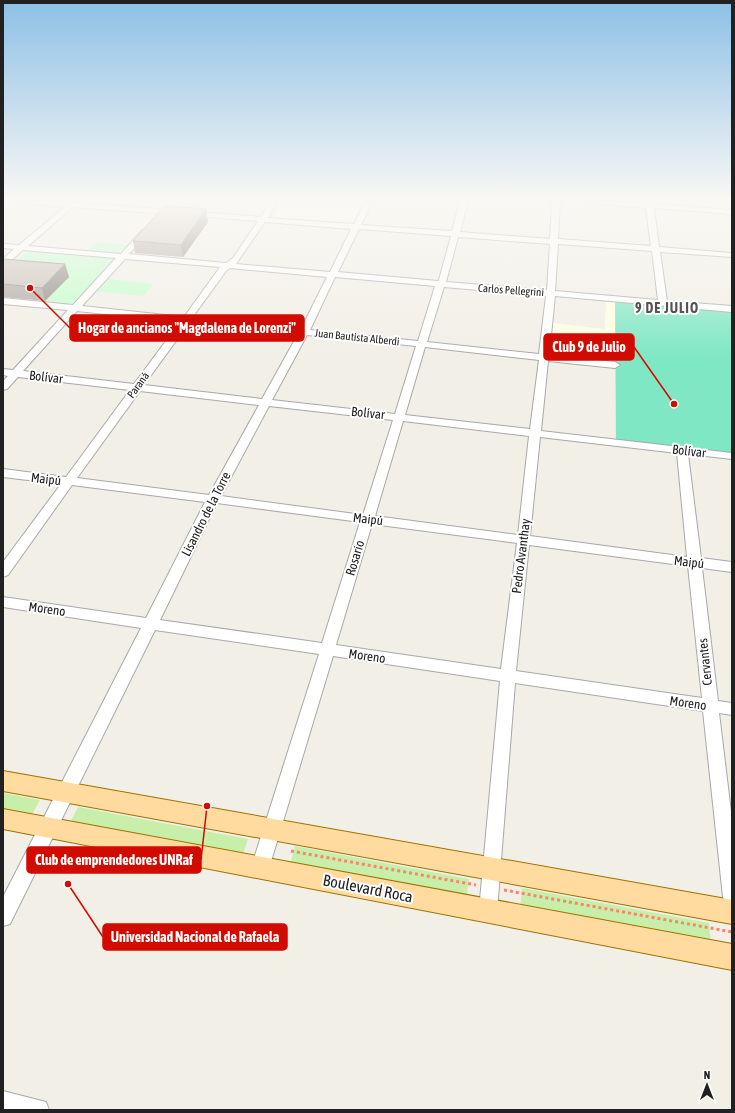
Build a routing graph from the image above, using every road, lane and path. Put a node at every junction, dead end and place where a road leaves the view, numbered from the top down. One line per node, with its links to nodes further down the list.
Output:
1 (14, 253): 12 (street)
2 (83, 253): 10 (street, Carlos Pellegrini)
3 (125, 253): 10 (street)
4 (241, 253): 13 (street, Paraná)
5 (345, 253): 14 (street, Lisandro de la Torre)
6 (450, 253): 15 (street, Rosario)
7 (554, 253): 16 (street, Pedro Avanthay)
8 (656, 253): 18 (street)
9 (693, 253): 11 (street)
10 (122, 256): 13 (street, Carlos Pellegrini); 19 (street)
11 (732, 256)
12 (3, 263)
13 (228, 265): 14 (street, Carlos Pellegrini); 21 (street, Paraná)
14 (334, 275): 15 (street, Carlos Pellegrini); 22 (street, Lisandro de la Torre)
15 (440, 284): 16 (street, Carlos Pellegrini); 23 (street, Rosario)
16 (552, 292): 18 (street, Carlos Pellegrini); 24 (street, Pedro Avanthay)
17 (3, 301): 19 (street, Juan Bautista Alberdi)
18 (663, 302): 20 (street, Carlos Pellegrini)
19 (75, 308): 21 (street, Juan Bautista Alberdi); 27 (street)
20 (732, 309)
21 (187, 319): 22 (street, Juan Bautista Alberdi); 29 (street, Paraná)
22 (304, 332): 23 (street, Juan Bautista Alberdi); 30 (street, Lisandro de la Torre)
23 (421, 344): 24 (street, Juan Bautista Alberdi); 31 (street, Rosario)
24 (544, 357): 25 (street, Juan Bautista Alberdi); 32 (street, Pedro Avanthay)
25 (615, 365)
26 (3, 372): 27 (street, Bolívar)
27 (15, 374): 28 (street); 29 (street, Bolívar)
28 (3, 387)
29 (137, 388): 30 (street, Bolívar); 36 (street, Paraná)
30 (267, 402): 31 (street, Bolívar); 37 (street, Lisandro de la Torre)
31 (399, 417): 32 (street, Bolívar); 38 (street, Rosario)
32 (536, 433): 33 (street, Bolívar); 39 (street, Pedro Avanthay)
33 (682, 450): 34 (street, Bolívar); 40 (street, Cervantes)
34 (732, 456)
35 (3, 473): 36 (street, Maipú)
36 (68, 482): 37 (street, Maipú); 42 (street, Paraná)
37 (213, 499): 38 (street, Maipú); 44 (street, Lisandro de la Torre)
38 (367, 519): 39 (street, Maipú); 45 (street, Rosario)
39 (523, 539): 40 (street, Maipú); 46 (street, Pedro Avanthay)
40 (696, 563): 41 (street, Maipú); 47 (street, Cervantes)
41 (732, 567)
42 (3, 572)
43 (3, 602): 44 (street, Moreno)
44 (150, 624): 45 (street, Moreno); 50 (street, Lisandro de la Torre)
45 (326, 650): 46 (street, Moreno); 53 (street, Rosario)
46 (508, 677): 47 (street, Moreno); 54 (street, Pedro Avanthay)
47 (710, 706): 48 (street, Moreno); 55 (street, Cervantes)
48 (732, 709)
49 (3, 781): 50 (main road, Boulevard Roca)
50 (66, 793): 52 (street, Lisandro de la Torre); 53 (main road, Boulevard Roca)
51 (3, 819): 52 (main road, Boulevard Roca)
52 (49, 829): 53 (main road, Boulevard Roca); 57 (street, Lisandro de la Torre)
53 (266, 848): 54 (main road, Boulevard Roca); 54 (main road, Boulevard Roca); 54 (path)
54 (490, 889): 56 (main road, Boulevard Roca); 58 (path); 59 (main road, Boulevard Roca)
55 (732, 897)
56 (732, 912)
57 (3, 917)
58 (732, 932)
59 (732, 957)
60 (11, 1106): 61 (street)
61 (38, 1110)

